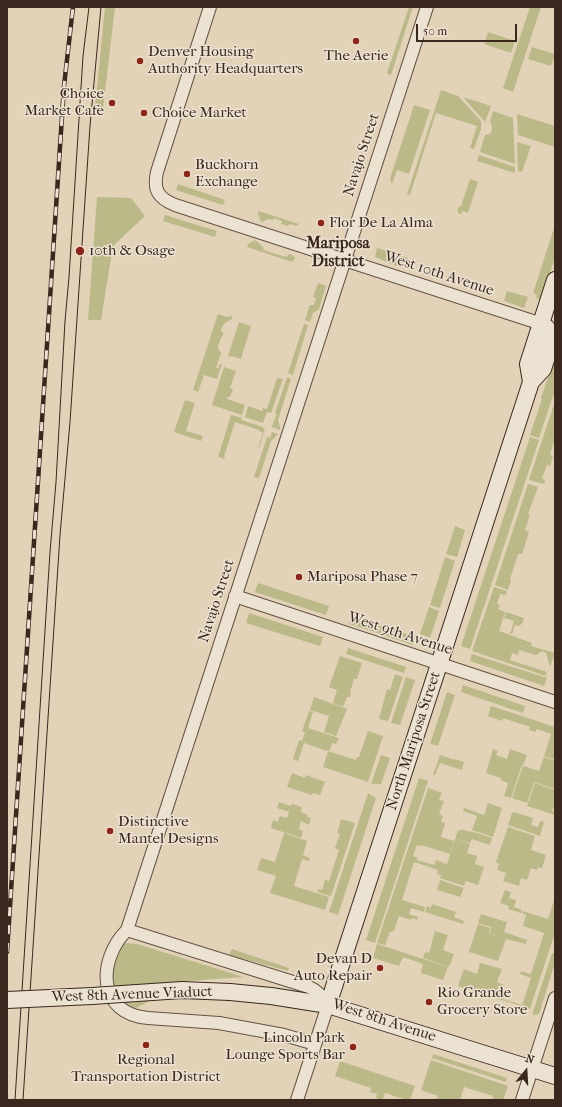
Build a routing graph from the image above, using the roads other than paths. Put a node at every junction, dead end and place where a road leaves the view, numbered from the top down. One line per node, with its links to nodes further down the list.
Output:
1 (210, 7): 3 (street, West 10th Avenue)
2 (427, 7): 3 (street, Navajo Street)
3 (344, 260): 5 (street, West 10th Avenue); 8 (street, Navajo Street)
4 (555, 280): 5 (street, North Mariposa Street)
5 (548, 326): 7 (street, North Mariposa Street)
6 (555, 332): 7 (street, North Mariposa Street)
7 (531, 382): 9 (street, North Mariposa Street)
8 (235, 596): 9 (street, West 9th Avenue); 11 (street, Navajo Street)
9 (438, 664): 10 (street, West 9th Avenue); 14 (street, North Mariposa Street)
10 (555, 702)
11 (127, 930): 14 (street, West 8th Avenue); 15 (street, Navajo Street)
12 (555, 998): 16 (street)
13 (7, 1000): 14 (street, West 8th Avenue Viaduct, bridge)
14 (328, 1005): 15 (street, North Mariposa Street); 16 (street, West 8th Avenue)
15 (315, 1044): 18 (street, North Mariposa Street)
16 (532, 1068): 17 (street, West 8th Avenue); 19 (street)
17 (555, 1076)
18 (297, 1100)
19 (522, 1100)

